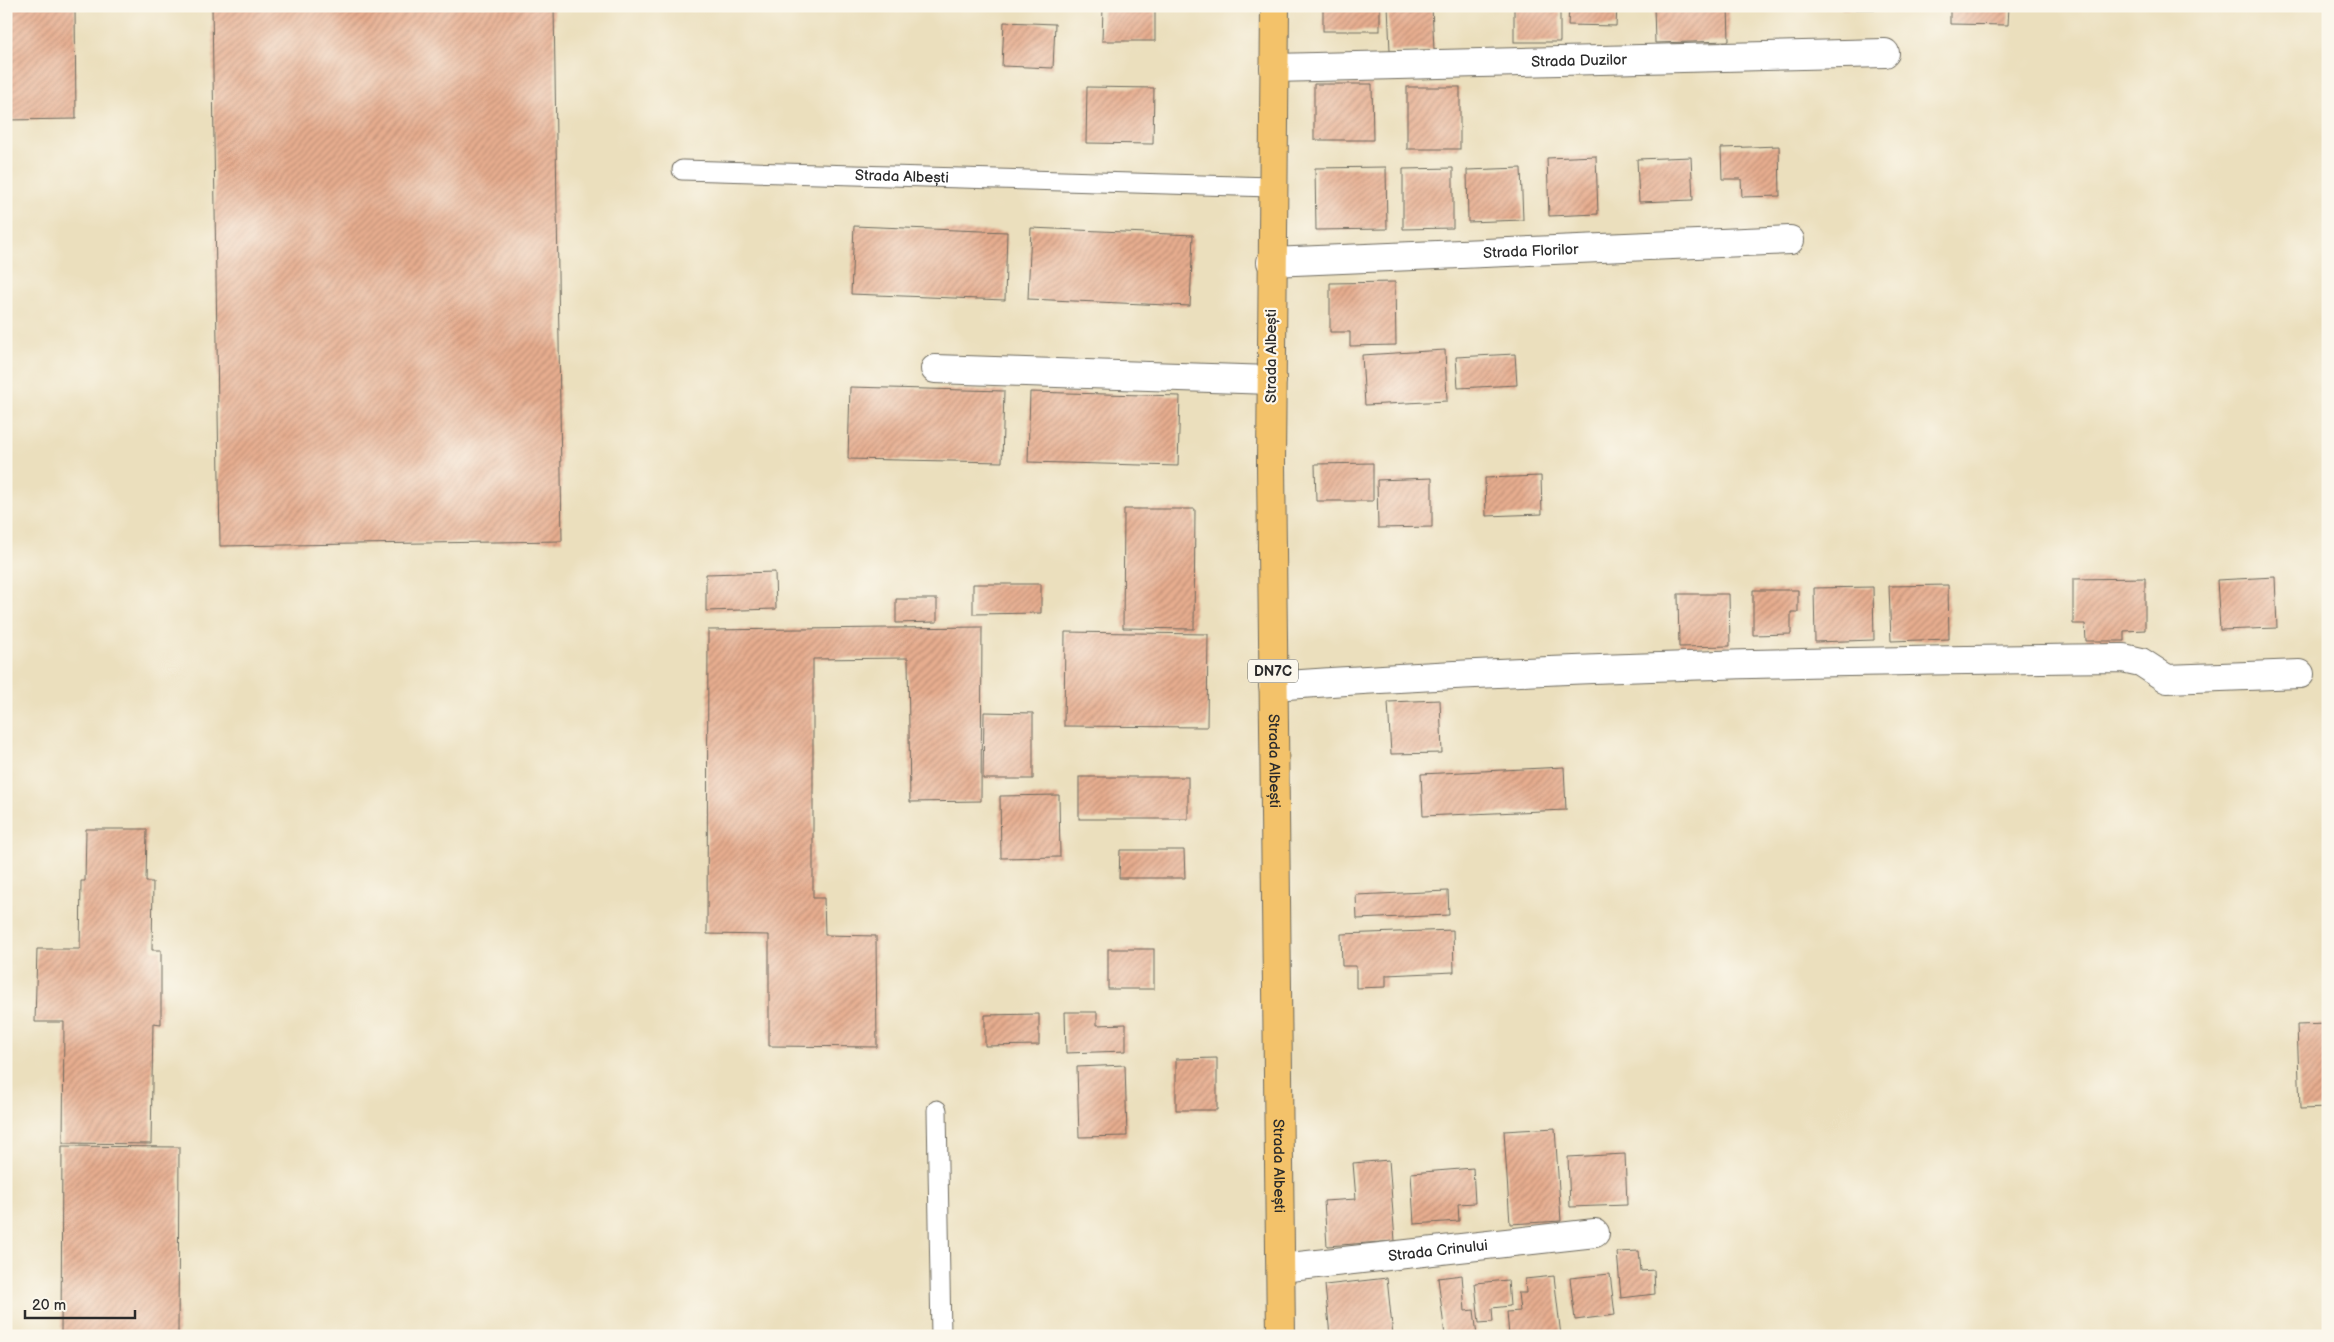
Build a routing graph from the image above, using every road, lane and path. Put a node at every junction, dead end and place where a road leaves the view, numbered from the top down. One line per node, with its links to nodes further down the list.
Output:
1 (1275, 6): 3 (main road, Strada Albești / DN7C)
2 (1885, 53): 3 (street, Strada Duzilor)
3 (1274, 68): 5 (main road, Strada Albești / DN7C)
4 (682, 170): 5 (lane, Strada Albești)
5 (1272, 187): 7 (main road, Strada Albești / DN7C)
6 (1790, 240): 7 (street, Strada Florilor)
7 (1271, 262): 9 (main road, Strada Albești / DN7C)
8 (935, 369): 9 (street)
9 (1272, 380): 11 (main road, Strada Albești / DN7C)
10 (2300, 674): 11 (street)
11 (1273, 686): 14 (main road, Strada Albești / DN7C)
12 (937, 1110): 15 (lane)
13 (1595, 1233): 14 (street, Strada Crinului)
14 (1281, 1268): 16 (main road, Strada Albești / DN7C)
15 (941, 1336)
16 (1282, 1336)

